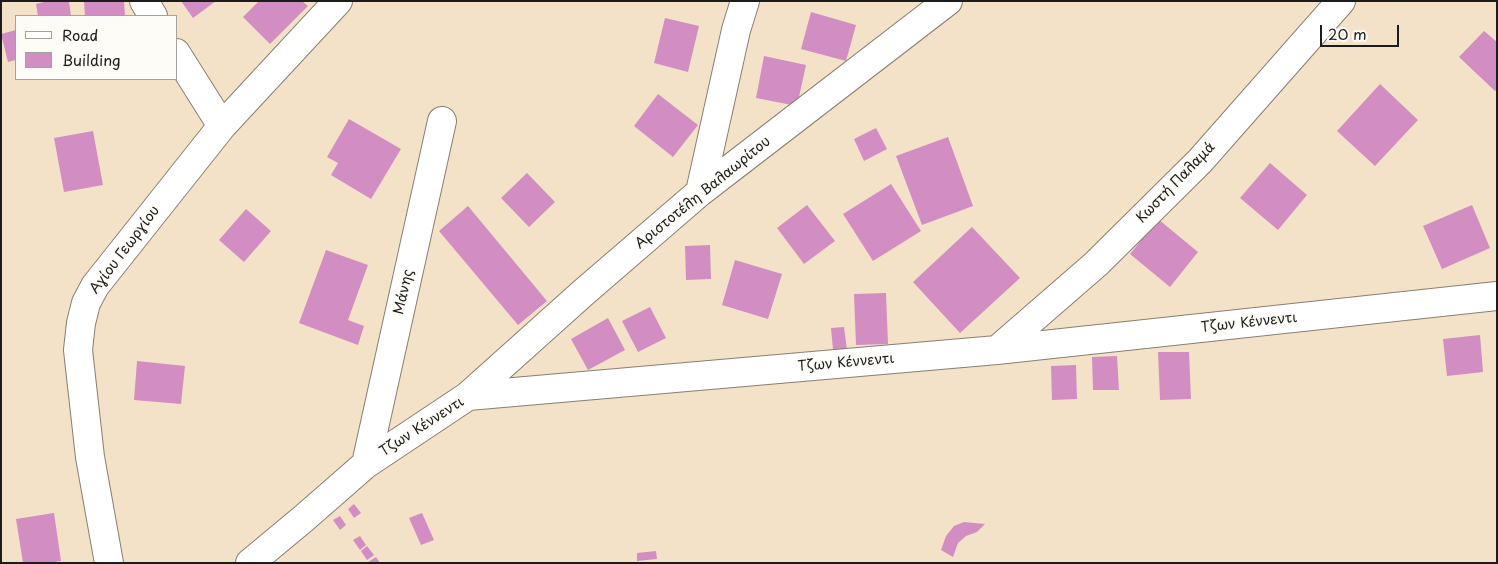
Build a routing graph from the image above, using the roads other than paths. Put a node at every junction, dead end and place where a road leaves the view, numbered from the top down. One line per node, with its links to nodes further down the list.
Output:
1 (144, 1): 6 (street)
2 (338, 1): 9 (street, Αγίου Γεωργίου)
3 (745, 1): 10 (street)
4 (948, 1): 10 (street, Αριστοτέλη Βαλαωρίτου)
5 (1341, 1): 12 (street, Κωστή Παλαμά)
6 (152, 15)
7 (178, 56): 9 (street)
8 (442, 121): 14 (street, Μάνης)
9 (222, 126): 15 (street, Αγίου Γεωργίου)
10 (700, 192): 13 (street, Αριστοτέλη Βαλαωρίτου)
11 (1497, 296): 12 (street, Τζων Κέννεντι)
12 (997, 350): 13 (street, Τζων Κέννεντι)
13 (468, 396): 14 (street, Τζων Κέννεντι)
14 (366, 464): 16 (street, Τζων Κέννεντι)
15 (109, 563)
16 (250, 563)

